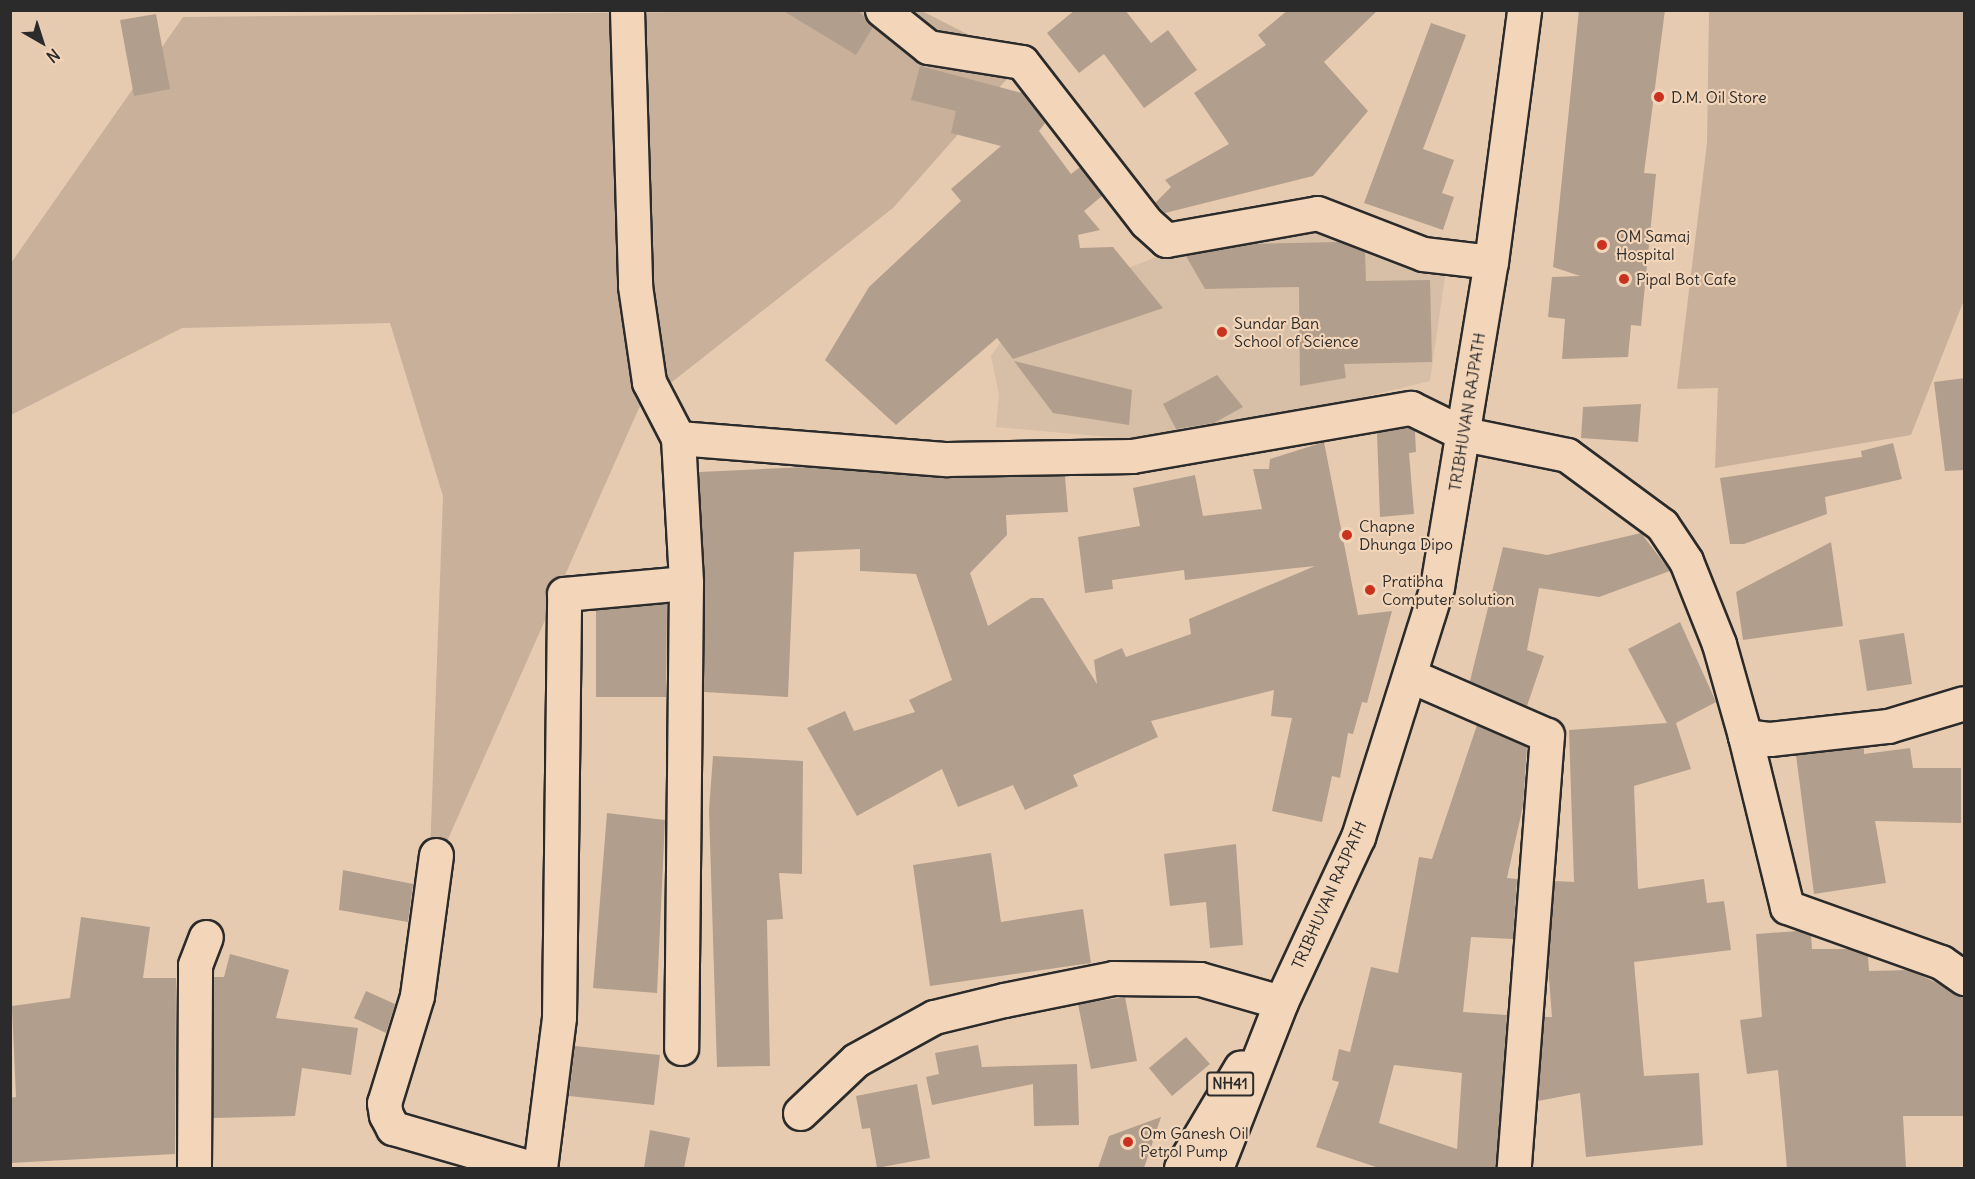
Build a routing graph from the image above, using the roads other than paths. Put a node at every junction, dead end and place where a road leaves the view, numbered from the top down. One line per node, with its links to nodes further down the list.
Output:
1 (627, 10): 6 (main road)
2 (882, 10): 4 (main road)
3 (1524, 10): 4 (main road, TRIBHUVAN RAJPATH / NH41)
4 (1491, 262): 5 (main road, TRIBHUVAN RAJPATH / NH41)
5 (1464, 434): 6 (main road); 8 (main road, TRIBHUVAN RAJPATH / NH41); 10 (main road)
6 (678, 438): 7 (main road)
7 (686, 584): 15 (main road); 19 (main road)
8 (1412, 676): 14 (main road, TRIBHUVAN RAJPATH / NH41); 22 (main road)
9 (1965, 703): 10 (main road)
10 (1745, 736): 13 (main road)
11 (436, 855): 18 (main road)
12 (206, 938): 17 (main road)
13 (1965, 978)
14 (1281, 1002): 16 (main road); 20 (main road, TRIBHUVAN RAJPATH / NH41); 21 (main road, TRIBHUVAN RAJPATH / NH41)
15 (681, 1048)
16 (800, 1113)
17 (194, 1168)
18 (532, 1168)
19 (540, 1168)
20 (1181, 1168)
21 (1216, 1168)
22 (1514, 1168)

